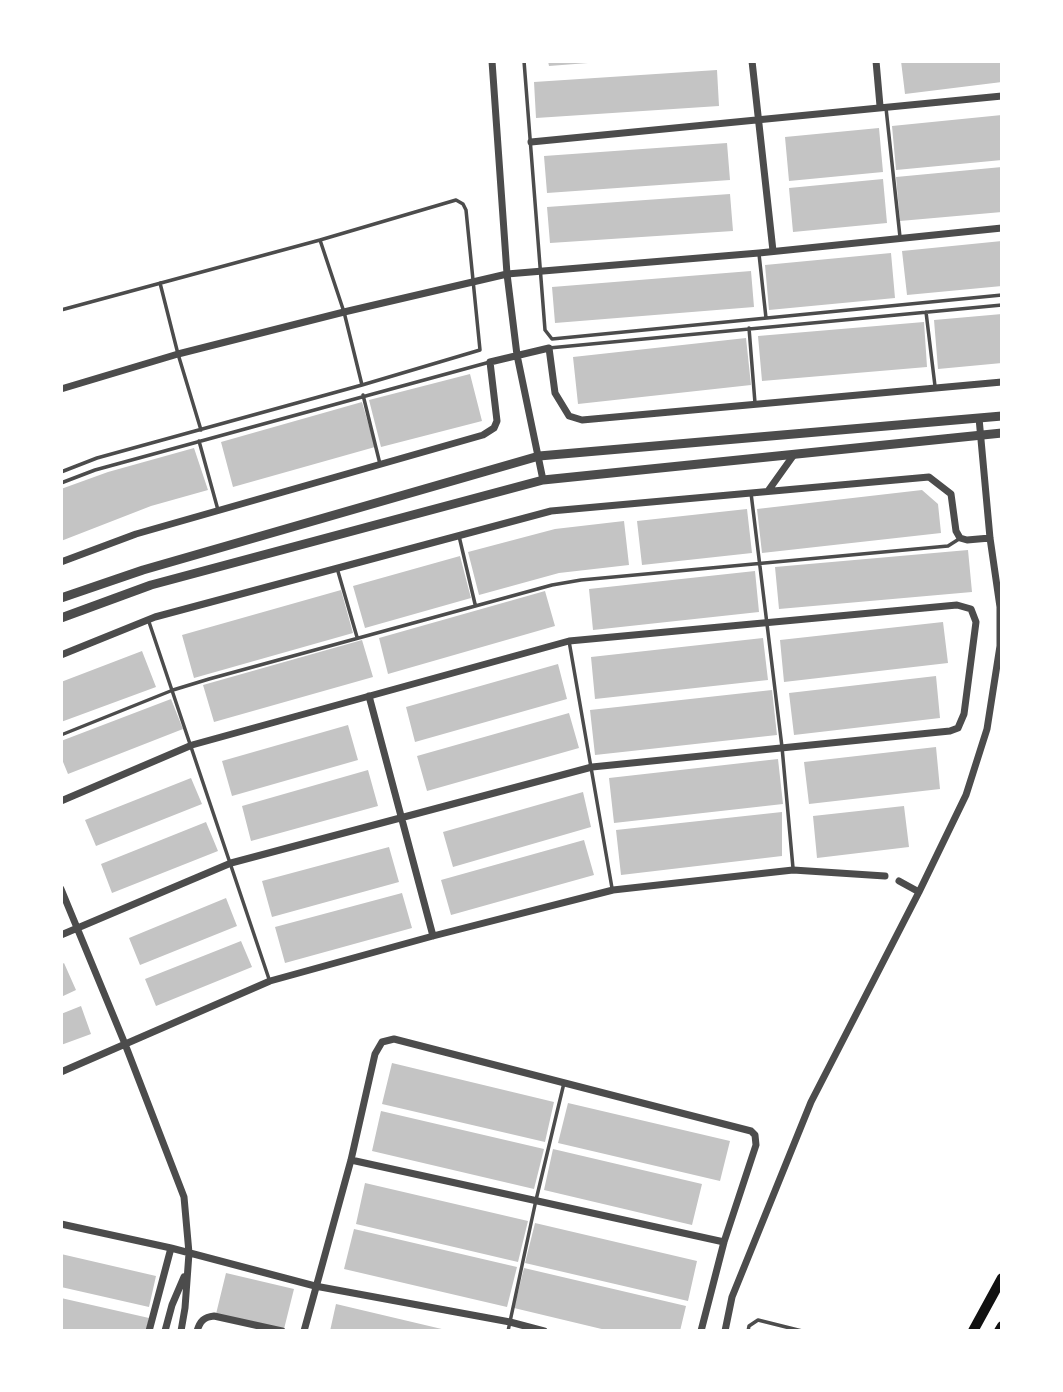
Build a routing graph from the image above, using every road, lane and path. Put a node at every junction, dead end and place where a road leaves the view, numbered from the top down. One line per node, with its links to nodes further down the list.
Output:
1 (492, 61): 15 (street)
2 (523, 61): 8 (lane)
3 (752, 61): 7 (street)
4 (876, 61): 6 (street)
5 (1002, 96): 6 (street)
6 (883, 106): 7 (street); 10 (lane)
7 (757, 120): 8 (street); 12 (street)
8 (531, 142): 14 (lane)
9 (1002, 228): 10 (street)
10 (900, 237): 12 (street)
11 (320, 240): 16 (lane); 17 (lane); 21 (lane)
12 (773, 251): 13 (street)
13 (759, 253): 14 (street); 23 (lane)
14 (541, 272): 15 (street); 23 (lane)
15 (507, 274): 16 (street); 27 (street)
16 (471, 282): 21 (street); 30 (lane)
17 (160, 283): 20 (lane); 26 (lane)
18 (1002, 295): 23 (lane)
19 (1002, 305): 22 (lane)
20 (61, 310)
21 (344, 312): 26 (street); 30 (lane)
22 (926, 312): 24 (lane); 31 (lane)
23 (766, 318)
24 (749, 328): 25 (lane); 34 (lane)
25 (549, 348): 27 (street); 34 (street)
26 (178, 354): 32 (street); 37 (lane)
27 (517, 355): 28 (street); 41 (street)
28 (490, 362): 33 (lane); 43 (street)
29 (1002, 382): 31 (street)
30 (362, 385): 37 (lane)
31 (935, 388): 34 (street)
32 (61, 389)
33 (363, 395): 40 (lane); 43 (lane)
34 (755, 405)
35 (1002, 416): 36 (street)
36 (979, 418): 39 (street); 41 (street)
37 (201, 429): 44 (lane)
38 (1002, 433): 39 (street)
39 (981, 435): 42 (street); 52 (street)
40 (199, 441): 46 (lane); 49 (lane)
41 (539, 456): 45 (street); 57 (street)
42 (793, 456): 45 (street); 47 (street)
43 (381, 465): 49 (street)
44 (61, 472)
45 (542, 480): 59 (street)
46 (61, 483)
47 (768, 491): 48 (street); 51 (street)
48 (751, 493): 50 (street); 54 (lane)
49 (218, 511): 53 (street)
50 (459, 536): 56 (street); 58 (lane)
51 (960, 538): 52 (street); 54 (lane)
52 (990, 538): 55 (street)
53 (61, 562)
54 (759, 562): 58 (lane); 61 (lane)
55 (998, 562): 79 (street)
56 (337, 568): 60 (street); 62 (lane)
57 (61, 598)
58 (475, 604): 62 (lane)
59 (61, 618)
60 (149, 620): 64 (street); 65 (lane)
61 (767, 623): 63 (street); 69 (lane); 69 (street)
62 (357, 637): 65 (lane)
63 (569, 641): 66 (street); 70 (lane)
64 (61, 655)
65 (173, 690): 67 (lane); 68 (lane)
66 (369, 696): 68 (street); 72 (street)
67 (61, 735)
68 (192, 745): 71 (street); 73 (lane)
69 (782, 747): 70 (street); 74 (lane)
70 (592, 766): 72 (street); 78 (lane)
71 (61, 801)
72 (401, 816): 73 (street); 82 (street)
73 (231, 863): 80 (street); 83 (lane)
74 (793, 870): 75 (street); 78 (street)
75 (885, 876)
76 (900, 881): 79 (street)
77 (61, 889): 80 (street)
78 (612, 890): 82 (street)
79 (919, 892): 106 (street)
80 (77, 928): 81 (street); 84 (street)
81 (61, 935)
82 (433, 936): 83 (street)
83 (270, 981): 84 (street)
84 (125, 1044): 85 (street); 92 (street)
85 (61, 1072)
86 (564, 1082): 87 (street); 88 (lane); 90 (street)
87 (351, 1160): 88 (street); 95 (street)
88 (536, 1200): 90 (street); 96 (lane)
89 (61, 1224): 91 (street)
90 (724, 1242): 105 (street)
91 (171, 1248): 92 (street); 97 (street)
92 (189, 1253): 93 (street); 95 (street)
93 (186, 1273): 98 (street); 99 (street)
94 (1002, 1278): 109 (main road)
95 (315, 1286): 96 (street); 102 (street)
96 (510, 1322): 103 (lane); 104 (street)
97 (149, 1331)
98 (165, 1331)
99 (181, 1331)
100 (197, 1331): 101 (street)
101 (282, 1331)
102 (304, 1331)
103 (508, 1331)
104 (544, 1331)
105 (701, 1331)
106 (725, 1331)
107 (748, 1331): 108 (lane)
108 (802, 1331)
109 (973, 1331)

